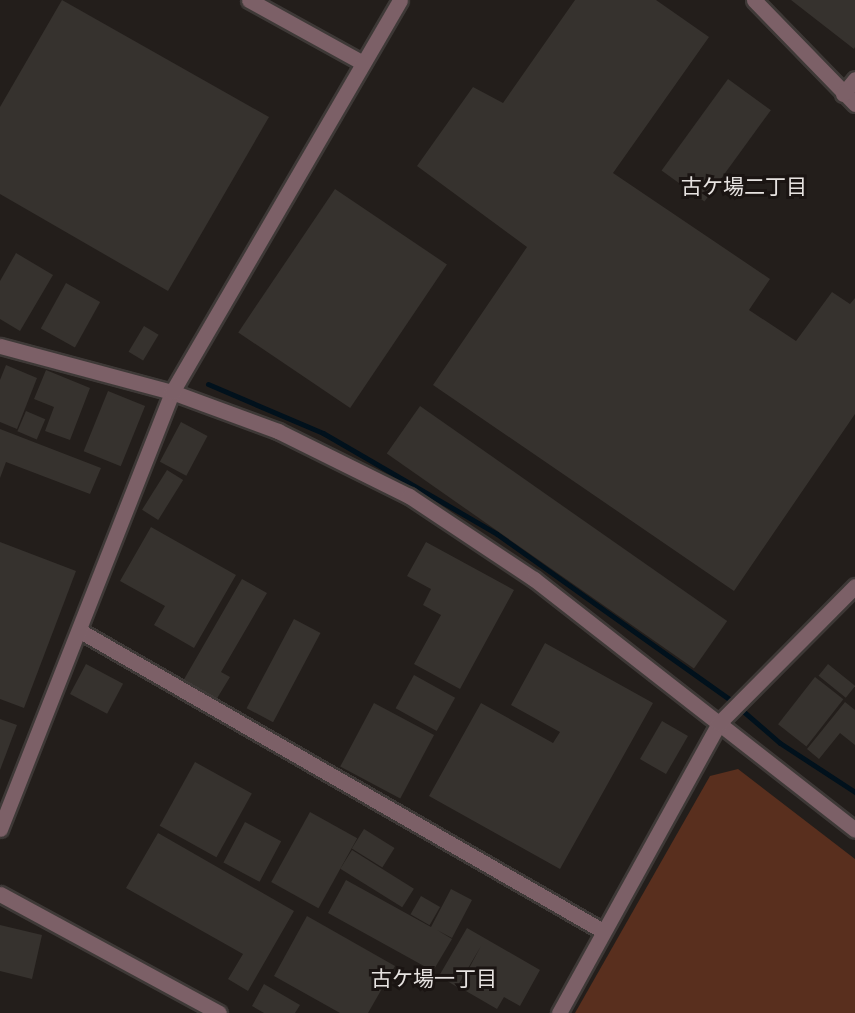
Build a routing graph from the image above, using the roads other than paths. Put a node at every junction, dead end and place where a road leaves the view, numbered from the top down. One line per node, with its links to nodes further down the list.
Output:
1 (249, 0): 4 (street)
2 (400, 0): 4 (street)
3 (754, 0): 6 (street)
4 (363, 63): 8 (street)
5 (855, 79): 6 (street)
6 (849, 99)
7 (0, 346): 8 (street)
8 (172, 392): 10 (street); 11 (street)
9 (855, 586): 11 (street)
10 (80, 631): 12 (street); 15 (street)
11 (719, 723): 13 (street); 15 (street)
12 (0, 829)
13 (855, 830)
14 (0, 894): 16 (street)
15 (603, 931): 17 (street)
16 (219, 1013)
17 (559, 1013)

